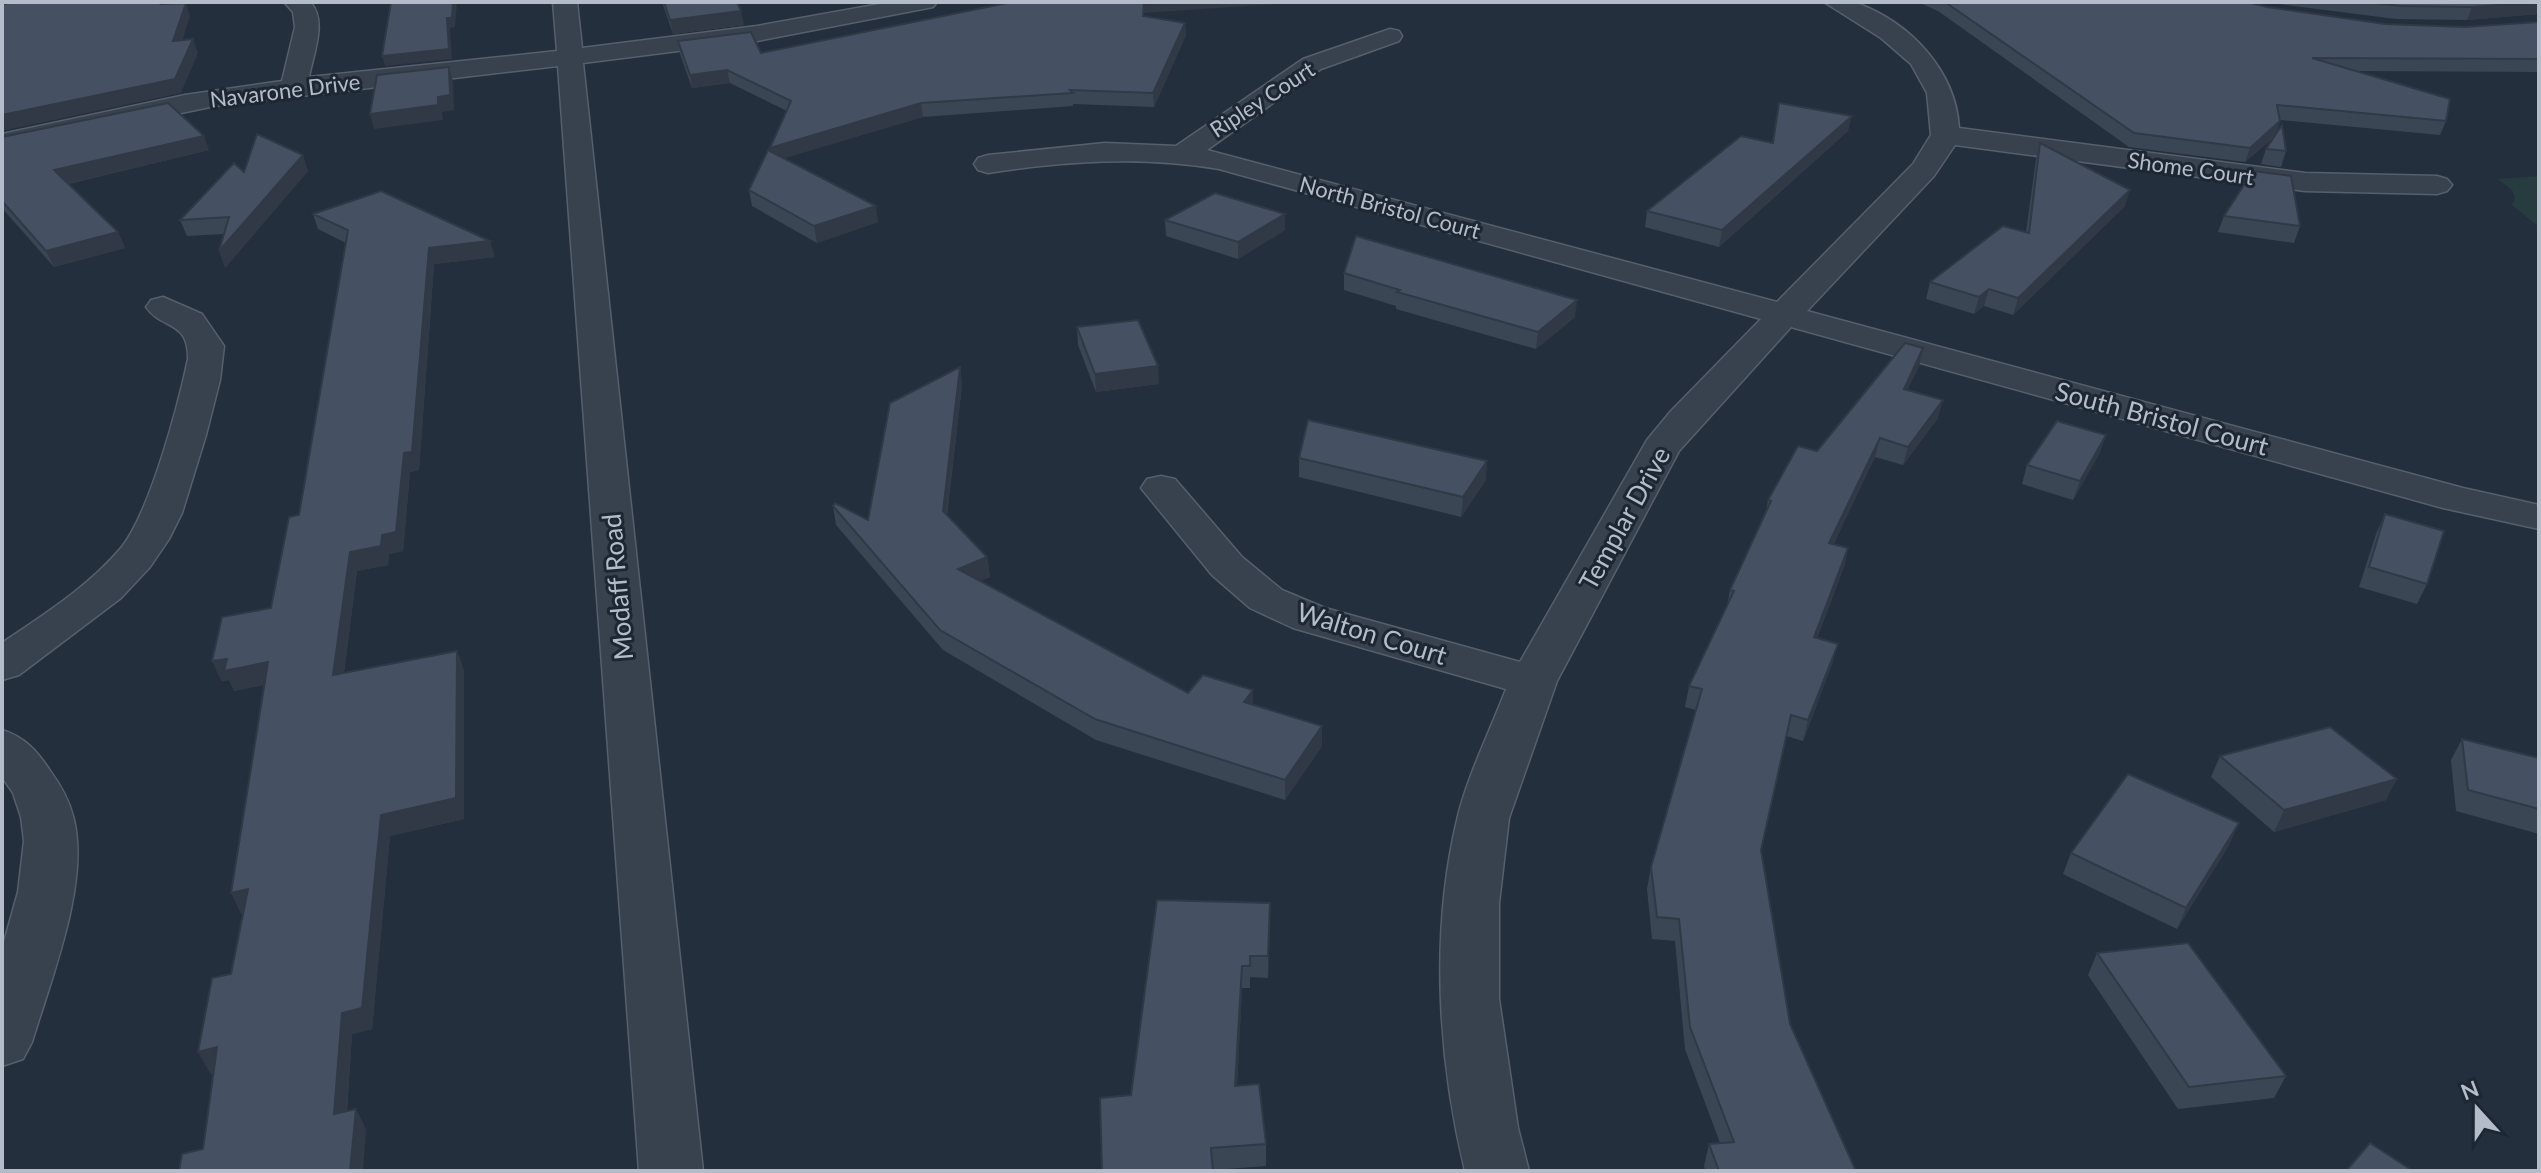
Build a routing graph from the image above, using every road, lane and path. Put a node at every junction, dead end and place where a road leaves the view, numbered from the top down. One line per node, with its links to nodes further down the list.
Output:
1 (296, 2): 7 (street)
2 (565, 2): 6 (street, Modaff Road)
3 (925, 2): 6 (street, Navarone Drive)
4 (1836, 2): 8 (street)
5 (1390, 36): 10 (street, Ripley Court)
6 (570, 57): 7 (street, Navarone Drive); 21 (street, Modaff Road)
7 (294, 87): 9 (street, Navarone Drive)
8 (1945, 135): 12 (street, Shome Court); 14 (street, Templar Drive)
9 (2, 142)
10 (1184, 153): 11 (street, North Bristol Court); 14 (street, North Bristol Court)
11 (988, 164)
12 (2437, 185)
13 (163, 307): 17 (street)
14 (1785, 317): 16 (street, South Bristol Court); 18 (street, Templar Drive)
15 (1161, 488): 18 (street, Walton Court)
16 (2539, 517)
17 (2, 665)
18 (1533, 681): 22 (street, Templar Drive)
19 (2, 747): 20 (street)
20 (2, 1042)
21 (671, 1171)
22 (1497, 1171)

